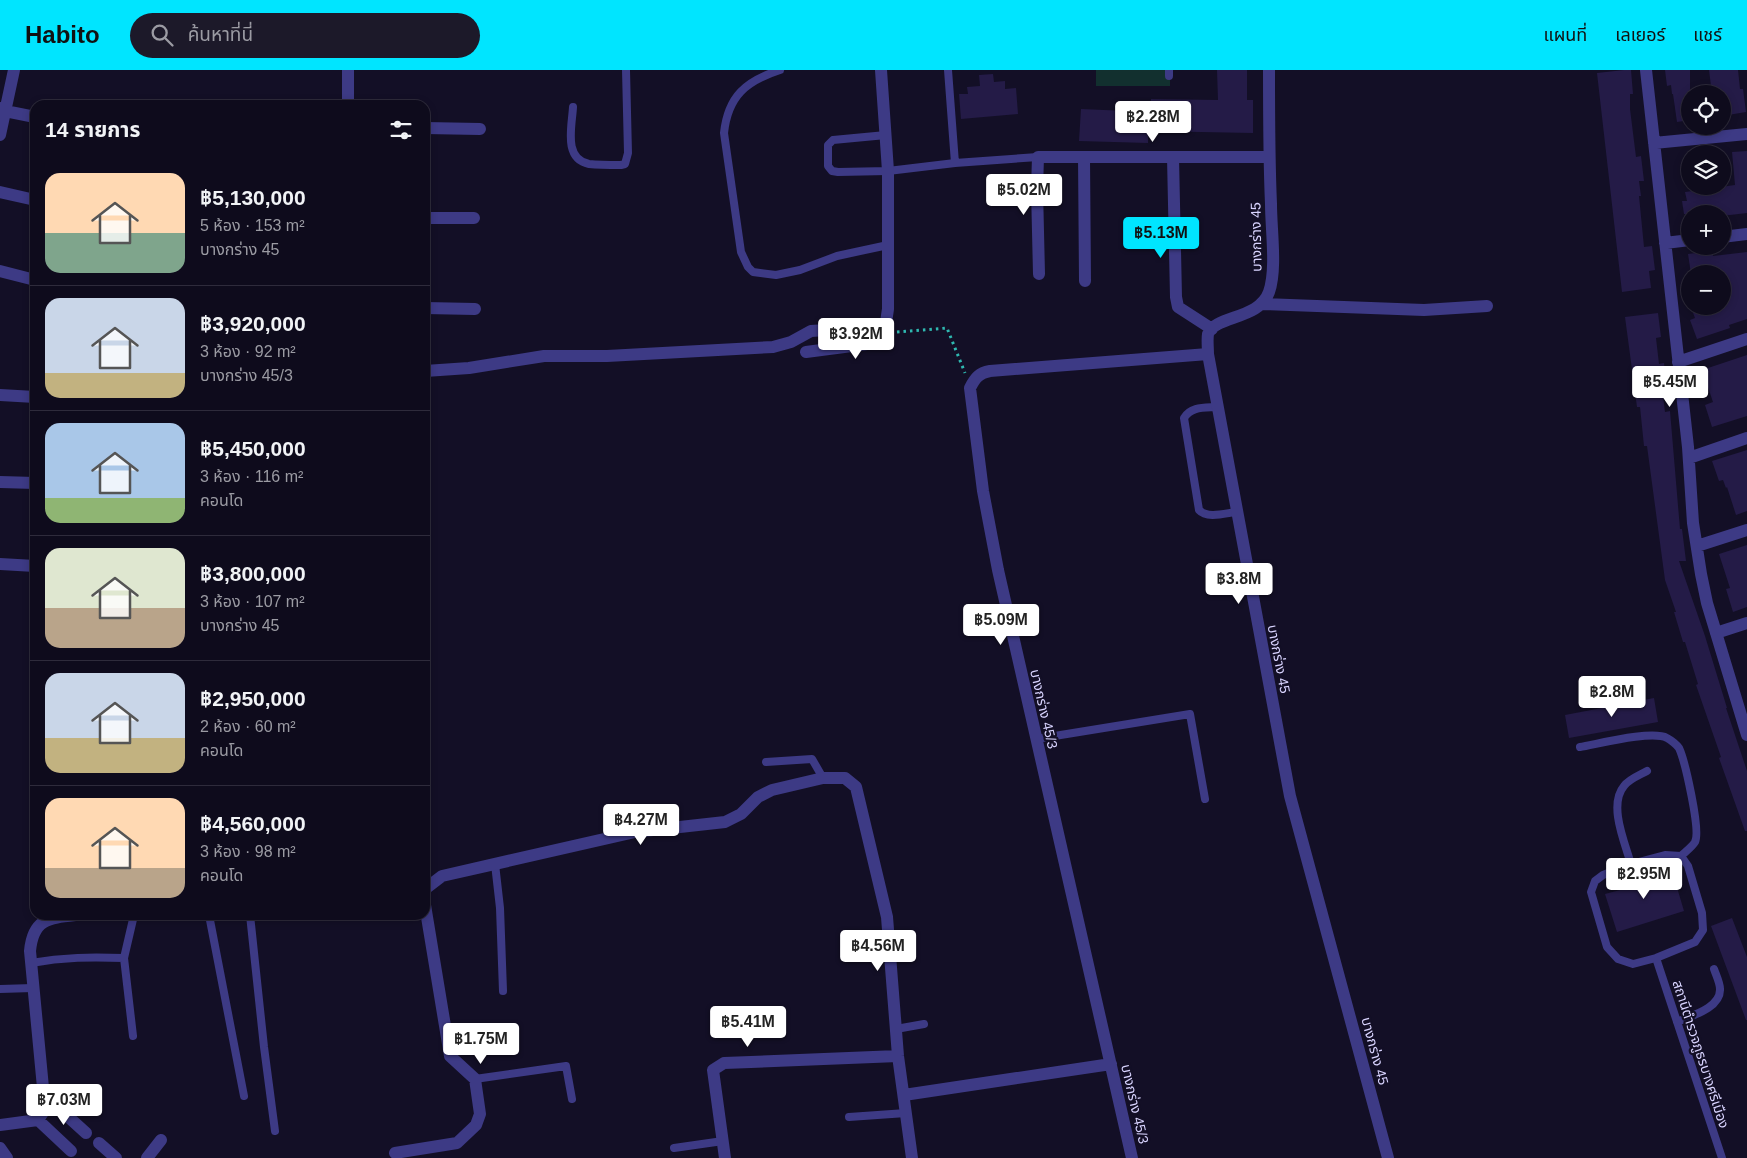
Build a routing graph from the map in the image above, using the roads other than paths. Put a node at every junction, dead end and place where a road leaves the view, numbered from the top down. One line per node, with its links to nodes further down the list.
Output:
1 (14, 70): 11 (street)
2 (348, 70): 9 (street)
3 (626, 70): 10 (lane)
4 (780, 70): 33 (lane)
5 (881, 70): 16 (street)
6 (948, 70): 23 (lane)
7 (1269, 70): 22 (street, บางกร่าง 45)
8 (1646, 70): 18 (street)
9 (348, 100)
10 (573, 107)
11 (3, 109): 12 (street); 17 (street)
12 (30, 116)
13 (430, 128): 14 (street)
14 (480, 130)
15 (1747, 134): 18 (street)
16 (886, 135): 24 (street); 24 (lane)
17 (0, 136)
18 (1654, 143): 32 (street)
19 (1084, 156): 20 (street); 21 (street); 37 (street)
20 (1038, 157): 23 (lane); 35 (street)
21 (1173, 157): 22 (street); 42 (street)
22 (1269, 157): 38 (street, บางกร่าง 45)
23 (955, 163): 24 (lane)
24 (888, 171): 33 (street)
25 (0, 192): 26 (street)
26 (30, 199)
27 (430, 218): 28 (street)
28 (474, 218)
29 (1747, 234): 30 (street)
30 (1731, 236)
31 (1681, 241): 32 (street)
32 (1665, 243): 47 (street)
33 (888, 246): 43 (street)
34 (0, 271): 36 (street)
35 (1039, 274)
36 (30, 279)
37 (1085, 281)
38 (1262, 304): 39 (street); 42 (street)
39 (1487, 306)
40 (430, 308): 41 (street)
41 (475, 309)
42 (1212, 329): 46 (street, บางกร่าง 45)
43 (884, 331): 45 (street); 48 (street)
44 (1747, 339): 47 (street)
45 (806, 352)
46 (1208, 354): 51 (street, บางกร่าง 45); 64 (street, บางกร่าง 45/3)
47 (1678, 362): 53 (street)
48 (430, 371)
49 (0, 395): 50 (street)
50 (30, 397)
51 (1218, 407): 56 (street, บางกร่าง 45); 56 (lane)
52 (1747, 438): 53 (street)
53 (1689, 458): 58 (street)
54 (0, 482): 55 (street)
55 (30, 483)
56 (1236, 512): 116 (street, บางกร่าง 45)
57 (1747, 530): 58 (street)
58 (1697, 546): 62 (street)
59 (0, 564): 60 (street)
60 (30, 566)
61 (1747, 624): 62 (street)
62 (1716, 633): 63 (street)
63 (1746, 727)
64 (1036, 739): 69 (lane); 91 (street, บางกร่าง 45/3)
65 (1580, 747): 70 (lane)
66 (766, 762): 68 (lane)
67 (1647, 771): 72 (lane)
68 (822, 778): 71 (street); 88 (street)
69 (1205, 800)
70 (1681, 856): 72 (lane); 80 (lane)
71 (495, 864): 73 (street); 85 (lane)
72 (1631, 864): 80 (lane)
73 (430, 885)
74 (49, 920): 81 (street)
75 (133, 920): 79 (lane)
76 (210, 920): 94 (lane)
77 (251, 920): 101 (lane)
78 (427, 920): 92 (street)
79 (124, 958): 81 (lane); 89 (lane)
80 (1656, 958): 86 (lane, สถานีตำรวจภูธรบางศรีเมือง)
81 (31, 964): 83 (street)
82 (1714, 969): 86 (lane)
83 (33, 988): 84 (lane); 95 (street)
84 (0, 989)
85 (503, 991)
86 (1677, 1022): 117 (lane, สถานีตำรวจภูธรบางศรีเมือง)
87 (924, 1024): 88 (lane)
88 (896, 1029): 90 (street)
89 (133, 1036)
90 (898, 1056): 93 (street); 104 (street)
91 (1110, 1064): 93 (street); 115 (street, บางกร่าง 45/3)
92 (475, 1079): 96 (lane); 109 (street)
93 (904, 1095): 97 (street)
94 (244, 1096)
95 (44, 1098): 99 (street); 102 (street)
96 (572, 1099)
97 (906, 1112): 98 (lane); 114 (street)
98 (848, 1117)
99 (38, 1120): 100 (street); 108 (street)
100 (0, 1125)
101 (276, 1131)
102 (86, 1133)
103 (161, 1140): 112 (street)
104 (723, 1141): 106 (lane); 113 (street)
105 (0, 1148): 110 (street)
106 (674, 1148)
107 (101, 1150): 111 (street)
108 (71, 1151)
109 (395, 1153)
110 (7, 1158)
111 (116, 1158)
112 (147, 1158)
113 (725, 1158)
114 (912, 1158)
115 (1132, 1158)
116 (1388, 1158)
117 (1722, 1158)

